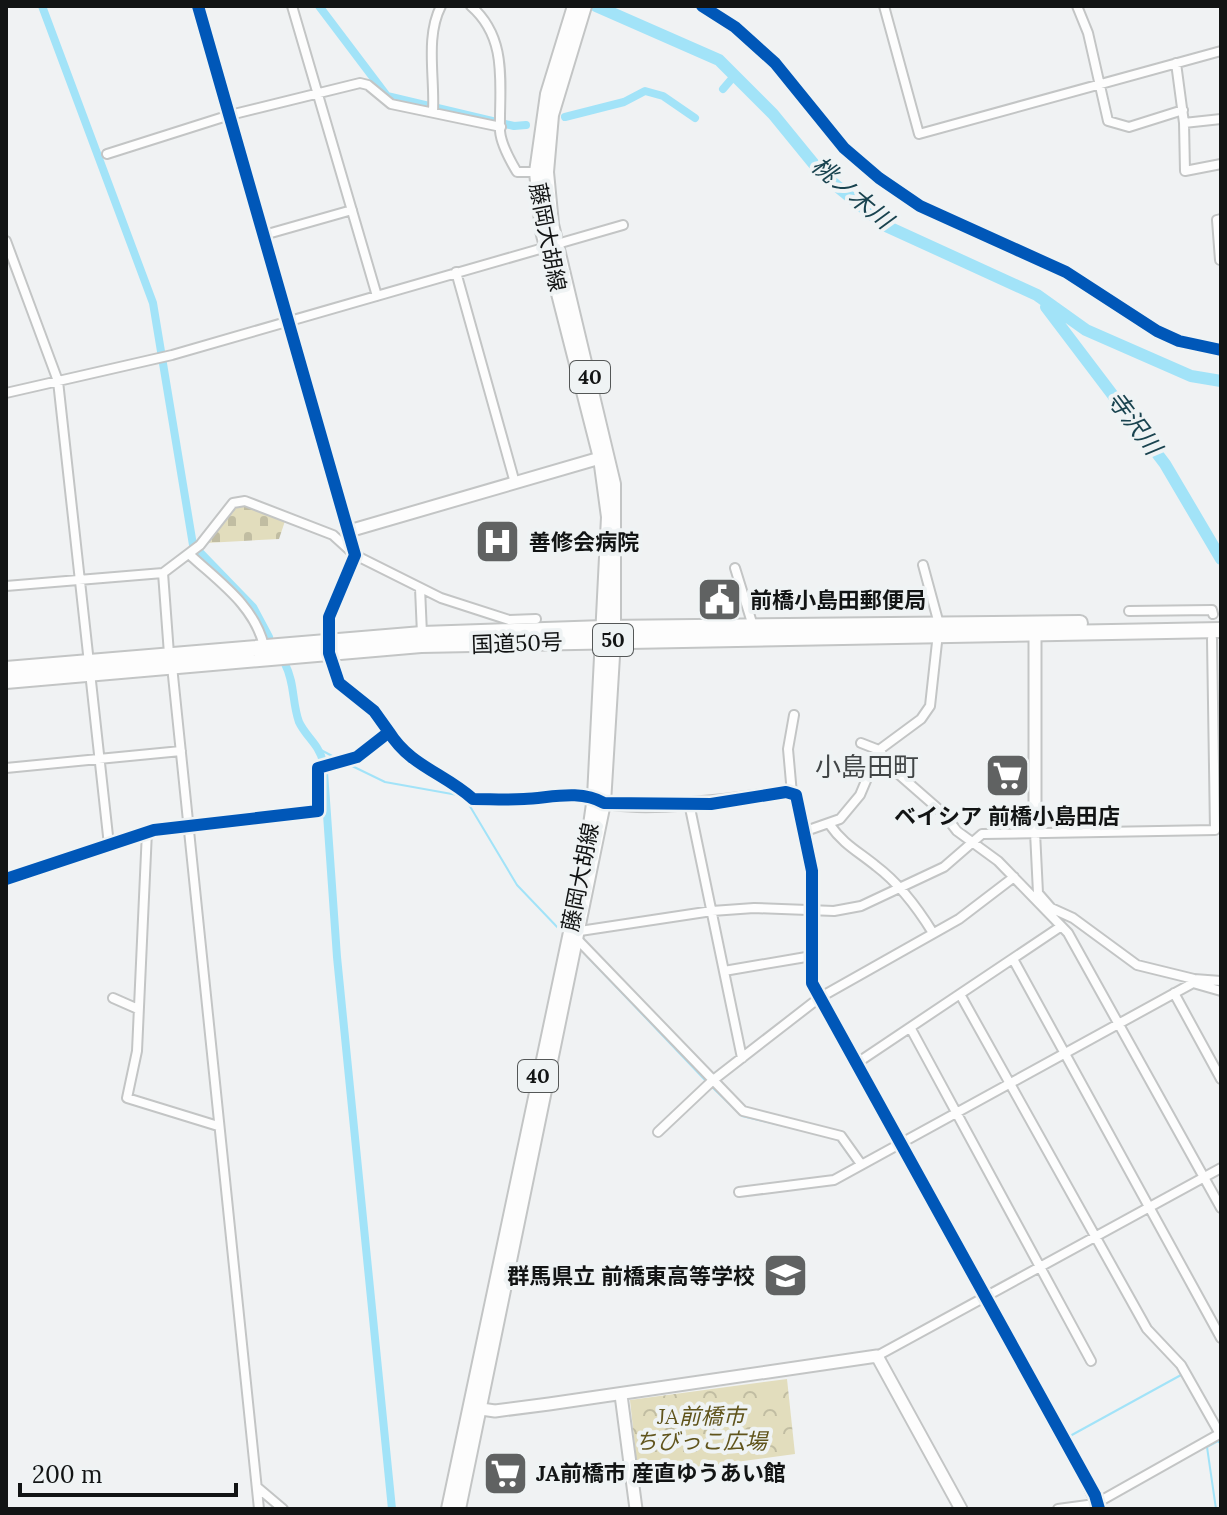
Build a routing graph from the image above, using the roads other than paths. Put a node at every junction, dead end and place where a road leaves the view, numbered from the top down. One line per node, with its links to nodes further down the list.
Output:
1 (198, 6): 16 (street)
2 (292, 6): 13 (street)
3 (441, 6): 14 (street)
4 (471, 6): 19 (street)
5 (574, 6): 10 (main road, 藤岡大胡線 / 40)
6 (585, 6): 10 (main road, 藤岡大胡線 / 40)
7 (884, 6): 12 (street)
8 (1077, 6): 12 (street)
9 (1221, 51): 11 (street)
10 (565, 53): 22 (main road, 藤岡大胡線 / 40); 28 (main road, 藤岡大胡線 / 40)
11 (1176, 63): 12 (street); 15 (street)
12 (1101, 85): 15 (street)
13 (317, 92): 14 (street); 16 (street); 23 (street)
14 (433, 109): 19 (street)
15 (1183, 110): 18 (street)
16 (230, 116): 20 (street); 26 (street)
17 (1221, 119): 18 (street)
18 (1184, 123): 21 (street)
19 (501, 127): 22 (street)
20 (107, 154)
21 (1221, 166)
22 (536, 172): 28 (main road, 藤岡大胡線 / 40)
23 (352, 210): 26 (street); 31 (street)
24 (1221, 219): 29 (street)
25 (623, 225): 28 (street)
26 (264, 235): 32 (street)
27 (6, 241): 33 (street)
28 (551, 245): 30 (street); 35 (main road, 藤岡大胡線 / 40); 53 (main road, 藤岡大胡線 / 40)
29 (1220, 260)
30 (456, 272): 31 (street); 36 (street)
31 (377, 296): 32 (street)
32 (289, 320): 33 (street); 37 (street)
33 (58, 381): 34 (street); 43 (street)
34 (6, 393)
35 (600, 458): 36 (street); 53 (main road, 藤岡大胡線 / 40)
36 (515, 483): 37 (street)
37 (349, 531): 39 (street)
38 (189, 554): 39 (street); 42 (street); 55 (street)
39 (355, 555): 45 (street); 56 (street)
40 (923, 565): 50 (street)
41 (735, 568): 49 (street)
42 (163, 573): 43 (street); 57 (street)
43 (82, 579): 44 (street); 58 (street)
44 (6, 586)
45 (420, 588): 48 (street); 52 (street)
46 (1129, 611): 47 (street)
47 (1217, 618): 50 (highway, 国道50号 / 50)
48 (536, 619)
49 (753, 626): 50 (highway, 国道50号 / 50); 53 (highway, 国道50号 / 50)
50 (939, 630): 51 (highway, 国道50号 / 50); 53 (highway, 国道50号 / 50); 64 (street)
51 (1035, 633): 54 (highway, 国道50号 / 50); 75 (street)
52 (422, 634): 53 (highway, 国道50号 / 50); 56 (highway, 国道50号 / 50)
53 (609, 634): 56 (highway, 国道50号 / 50); 69 (main road, 藤岡大胡線 / 40)
54 (1217, 635): 75 (street)
55 (264, 646): 56 (highway, 国道50号 / 50); 57 (highway, 国道50号 / 50)
56 (328, 647): 57 (highway, 国道50号 / 50); 62 (street)
57 (171, 660): 58 (highway, 国道50号 / 50); 65 (street)
58 (91, 667): 59 (highway, 国道50号 / 50); 60 (highway, 国道50号 / 50); 66 (street)
59 (6, 669)
60 (6, 681)
61 (794, 715): 68 (street)
62 (389, 732): 69 (street); 71 (street)
63 (861, 743): 64 (street)
64 (879, 750): 72 (street); 76 (street)
65 (181, 751): 66 (street); 71 (street)
66 (101, 759): 67 (street); 77 (street)
67 (6, 768)
68 (792, 794): 70 (street); 74 (street)
69 (599, 800): 70 (street); 86 (main road, 藤岡大胡線 / 40); 123 (main road, 藤岡大胡線 / 40)
70 (689, 803): 81 (street)
71 (187, 825): 73 (street); 107 (street)
72 (830, 825): 74 (street); 80 (street)
73 (147, 831): 77 (street); 97 (street)
74 (803, 832): 82 (street)
75 (1035, 832): 76 (street); 85 (street)
76 (973, 843): 78 (street); 80 (street)
77 (109, 845): 79 (street)
78 (1014, 877): 83 (street); 84 (street)
79 (6, 879)
80 (900, 889): 82 (street); 84 (street)
81 (712, 911): 82 (street); 86 (street); 89 (street)
82 (814, 911): 87 (street)
83 (1060, 927): 85 (street); 88 (street); 98 (street)
84 (933, 933): 96 (street)
85 (1095, 933): 90 (street)
86 (579, 936): 104 (street); 123 (main road, 藤岡大胡線 / 40)
87 (812, 956): 89 (street); 96 (street)
88 (1013, 959): 94 (street); 100 (street)
89 (724, 971): 101 (street)
90 (1194, 981): 91 (street); 92 (street); 93 (street)
91 (1221, 981)
92 (1221, 991)
93 (1174, 993): 98 (street); 103 (street)
94 (961, 996): 99 (street); 105 (street)
95 (113, 998): 97 (street)
96 (819, 998): 101 (street); 102 (street)
97 (138, 1009): 107 (street)
98 (1119, 1026): 100 (street); 112 (street)
99 (911, 1029): 102 (street); 106 (street)
100 (1065, 1055): 105 (street); 114 (street)
101 (742, 1058): 104 (street)
102 (857, 1063): 109 (street)
103 (1221, 1079)
104 (712, 1081): 108 (street); 110 (street)
105 (1011, 1084): 106 (street); 116 (street)
106 (956, 1113): 109 (street); 117 (street)
107 (218, 1126): 126 (street)
108 (658, 1132)
109 (900, 1143): 110 (street); 118 (street)
110 (861, 1164): 113 (street)
111 (1221, 1168): 112 (street)
112 (1204, 1178): 114 (street); 115 (street)
113 (739, 1192)
114 (1149, 1208): 116 (street); 119 (street)
115 (1221, 1208)
116 (1098, 1238): 117 (street); 124 (street)
117 (1041, 1269): 118 (street); 121 (street)
118 (985, 1299): 120 (street); 125 (street)
119 (1221, 1338)
120 (877, 1356): 122 (street); 133 (street)
121 (1091, 1361)
122 (621, 1395): 123 (street); 132 (street)
123 (474, 1408): 130 (main road, 藤岡大胡線 / 40); 131 (main road, 藤岡大胡線 / 40)
124 (1220, 1435): 127 (street)
125 (1070, 1450): 127 (street)
126 (257, 1487): 128 (street); 129 (street)
127 (1098, 1506): 134 (street)
128 (259, 1509)
129 (283, 1509)
130 (448, 1509)
131 (459, 1509)
132 (636, 1509)
133 (961, 1509)
134 (1058, 1509)

